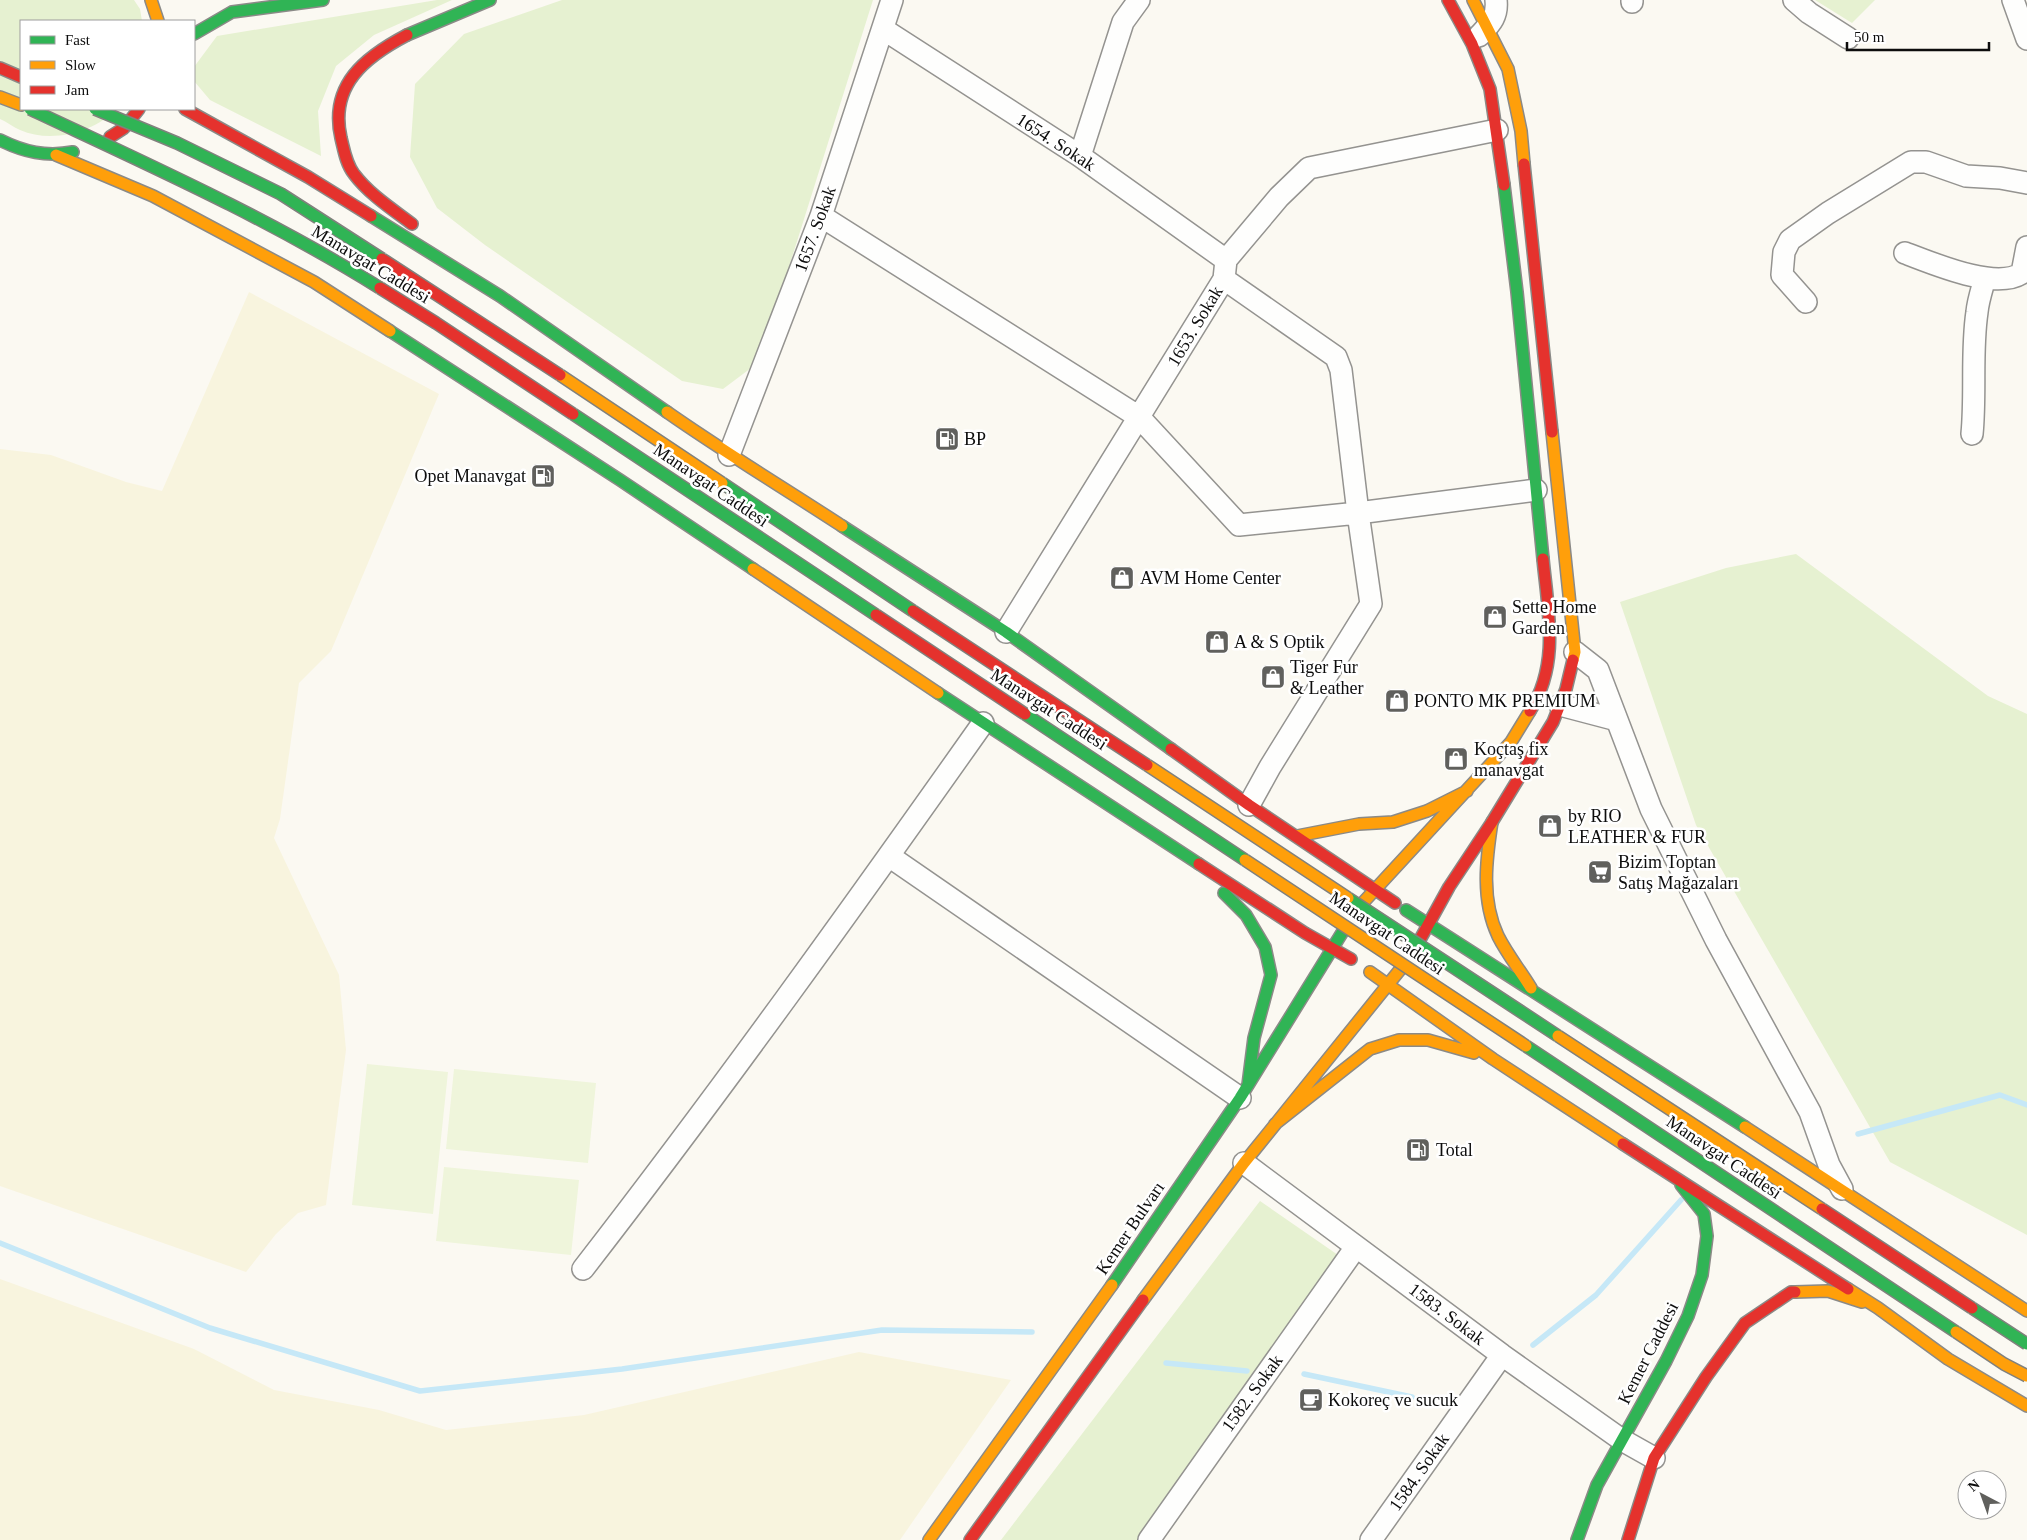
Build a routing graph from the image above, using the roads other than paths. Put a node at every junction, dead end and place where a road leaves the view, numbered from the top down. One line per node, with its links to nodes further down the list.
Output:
1 (151, 0): 11 (main road)
2 (323, 0): 14 (main road)
3 (490, 0): 32 (main road)
4 (892, 0): 13 (street, 1657. Sokak)
5 (1139, 0): 29 (street)
6 (1448, 0): 17 (main road)
7 (1473, 0): 12 (main road)
8 (1496, 0): 12 (street)
9 (1794, 0): 15 (street)
10 (2012, 0): 16 (street)
11 (158, 20)
12 (1488, 27): 17 (street); 46 (main road)
13 (883, 29): 29 (street, 1654. Sokak); 31 (street, 1657. Sokak)
14 (195, 33)
15 (1848, 38)
16 (2027, 38)
17 (1472, 44): 26 (main road)
18 (0, 68): 19 (main road)
19 (20, 78)
20 (0, 97): 21 (main road)
21 (20, 105)
22 (32, 110): 81 (main road, Manavgat Caddesi, bridge)
23 (97, 110): 79 (main road, Manavgat Caddesi, bridge)
24 (138, 110): 28 (main road)
25 (187, 110): 38 (main road)
26 (1497, 130): 36 (street, 1653. Sokak); 43 (main road)
27 (0, 140): 28 (main road)
28 (56, 155): 49 (main road)
29 (1080, 156): 36 (street, 1654. Sokak)
30 (2027, 183): 39 (street)
31 (821, 216): 40 (street); 42 (street, 1657. Sokak)
32 (418, 229)
33 (433, 241): 38 (main road)
34 (2027, 247): 37 (street)
35 (1904, 253): 37 (street)
36 (1225, 270): 40 (street, 1653. Sokak); 44 (street, 1654. Sokak)
37 (1986, 278): 41 (street)
38 (500, 296): 42 (main road)
39 (1806, 302)
40 (1140, 417): 44 (street); 45 (street, 1653. Sokak)
41 (1972, 434)
42 (729, 455): 45 (main road)
43 (1536, 490): 44 (street); 50 (main road)
44 (1358, 513): 51 (street, 1654. Sokak)
45 (1006, 632): 51 (main road)
46 (1575, 652): 47 (main road); 48 (street)
47 (1560, 705): 48 (street); 52 (main road)
48 (1617, 720): 74 (street)
49 (982, 723): 54 (main road); 55 (street)
50 (1467, 791): 53 (main road); 56 (main road)
51 (1249, 805): 53 (main road)
52 (1492, 822): 60 (main road); 68 (main road)
53 (1297, 836): 56 (main road)
54 (1179, 851): 62 (main road); 70 (main road)
55 (889, 856): 70 (street); 76 (street)
56 (1375, 889): 57 (main road); 58 (main road)
57 (1395, 903): 58 (main road); 59 (main road)
58 (1359, 907): 61 (main road)
59 (1406, 910): 60 (main road); 63 (main road)
60 (1428, 924): 63 (main road); 68 (main road)
61 (1346, 926): 62 (main road, Kemer Bulvarı); 64 (main road)
62 (1332, 948): 64 (main road); 70 (main road, Kemer Bulvarı)
63 (1412, 956): 65 (main road)
64 (1351, 959): 66 (main road)
65 (1404, 965): 66 (main road); 67 (main road)
66 (1370, 972): 67 (main road)
67 (1388, 985): 69 (main road); 71 (main road)
68 (1535, 993): 74 (main road)
69 (1493, 1059): 71 (main road); 73 (main road)
70 (1244, 1091): 85 (main road, Kemer Bulvarı)
71 (1274, 1124): 72 (main road)
72 (1244, 1163): 75 (street, 1583. Sokak); 86 (main road)
73 (1677, 1180): 77 (main road); 83 (main road, Kemer Caddesi)
74 (1842, 1189): 78 (main road)
75 (1356, 1247): 80 (street, 1583. Sokak); 87 (street, 1582. Sokak)
76 (583, 1269)
77 (1878, 1308): 82 (main road); 84 (main road)
78 (2027, 1311)
79 (2027, 1344)
80 (1502, 1355): 83 (street, 1583. Sokak); 88 (street, 1584. Sokak)
81 (2027, 1376)
82 (2027, 1406)
83 (1622, 1440): 84 (street, 1583. Sokak); 89 (main road, Kemer Caddesi)
84 (1654, 1458): 90 (main road)
85 (929, 1540)
86 (970, 1540)
87 (1149, 1540)
88 (1371, 1540)
89 (1577, 1540)
90 (1628, 1540)

